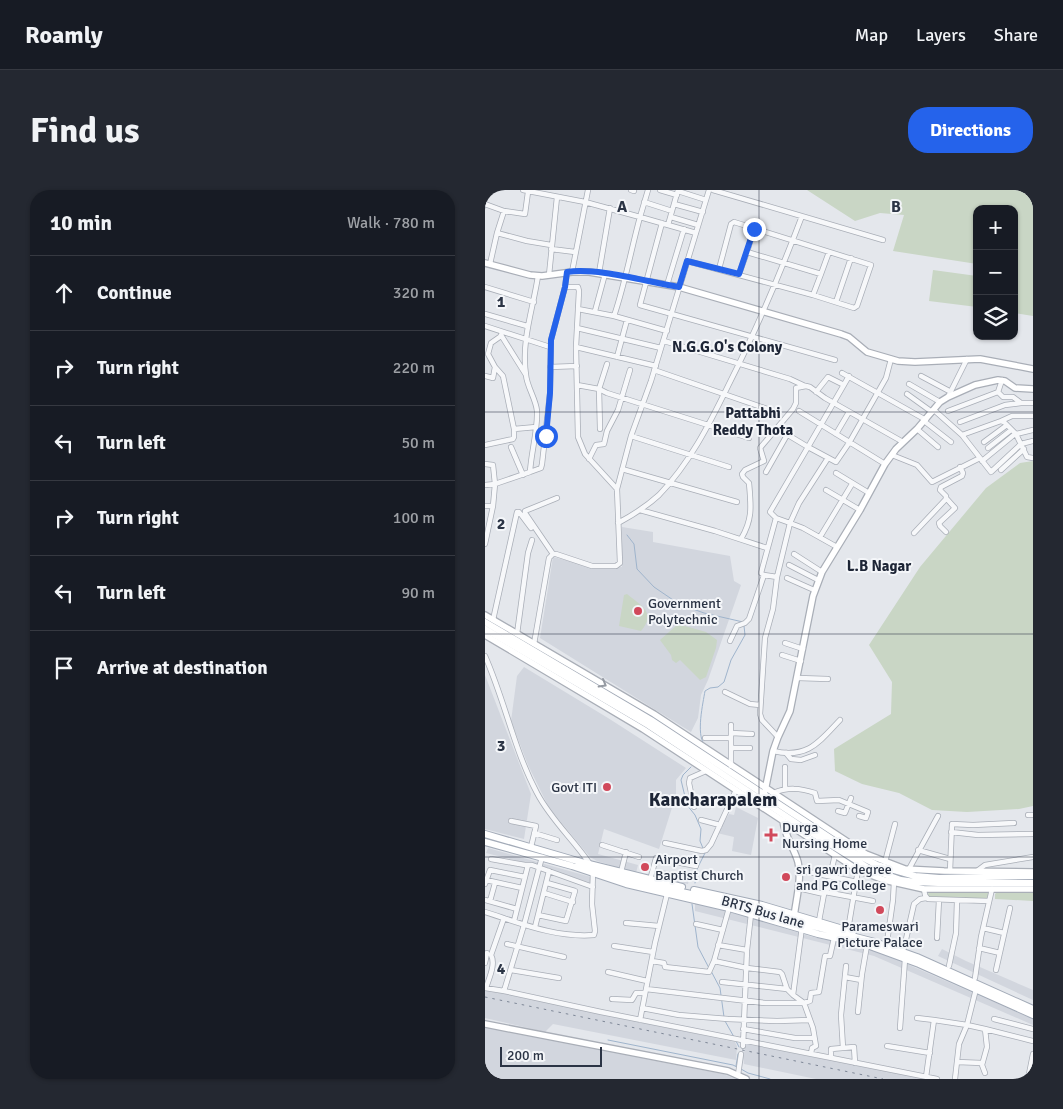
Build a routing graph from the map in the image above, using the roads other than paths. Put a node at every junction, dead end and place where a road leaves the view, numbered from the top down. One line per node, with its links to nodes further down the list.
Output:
1 (523, 190): 8 (street)
2 (588, 190): 13 (street)
3 (648, 190): 14 (street)
4 (661, 190): 9 (street)
5 (709, 190): 12 (street)
6 (713, 190): 10 (street)
7 (735, 190): 10 (street)
8 (529, 192): 11 (street); 18 (street)
9 (677, 192): 12 (street); 16 (street)
10 (733, 196): 21 (street)
11 (557, 197): 13 (street); 33 (street)
12 (706, 200): 20 (street)
13 (585, 202): 17 (street); 34 (street)
14 (644, 202): 19 (street); 22 (street)
15 (485, 204): 18 (street)
16 (674, 204): 19 (street); 20 (street)
17 (611, 208): 22 (street); 43 (street)
18 (504, 211): 29 (street)
19 (672, 211): 23 (street)
20 (703, 212): 26 (street)
21 (802, 216): 31 (street); 32 (street)
22 (640, 217): 24 (street); 48 (street)
23 (671, 217): 25 (street); 26 (street)
24 (662, 223): 25 (street); 49 (street)
25 (669, 225): 28 (street)
26 (698, 225): 30 (street)
27 (754, 229): 32 (street); 35 (street); 41 (street)
28 (684, 230): 30 (street); 50 (street)
29 (497, 233): 33 (street); 40 (street)
30 (696, 233): 38 (street)
31 (883, 240)
32 (793, 241): 36 (street); 39 (street)
33 (551, 247): 34 (street); 46 (street)
34 (575, 252): 42 (street)
35 (747, 252): 39 (street); 44 (street)
36 (829, 252): 37 (street); 45 (street)
37 (851, 258): 57 (street); 57 (street)
38 (687, 261): 41 (street); 54 (street)
39 (784, 262): 45 (street); 51 (street)
40 (486, 264): 47 (street)
41 (719, 269): 44 (street)
42 (569, 272): 43 (street); 46 (street); 53 (street)
43 (602, 273): 48 (street); 60 (street)
44 (739, 274): 51 (street)
45 (821, 274): 55 (street)
46 (549, 275): 47 (street)
47 (539, 276): 56 (street)
48 (624, 277): 49 (street); 63 (street)
49 (645, 282): 50 (street); 61 (street)
50 (667, 285): 54 (street)
51 (776, 285): 55 (street); 59 (street)
52 (485, 287): 56 (street)
53 (565, 287): 58 (street); 74 (street)
54 (679, 287): 59 (street); 61 (street)
55 (813, 295): 57 (street)
56 (534, 302): 66 (street)
57 (836, 302)
58 (578, 309): 60 (street); 67 (street)
59 (764, 310): 70 (street); 78 (street)
60 (595, 311): 63 (street)
61 (672, 313): 68 (street); 70 (street)
62 (485, 314): 66 (street)
63 (614, 316): 64 (street)
64 (627, 320): 68 (street); 71 (street)
65 (485, 326): 69 (street)
66 (527, 326): 72 (street)
67 (577, 328): 71 (street); 75 (street)
68 (667, 331): 73 (street)
69 (501, 334): 72 (street); 84 (street); 91 (street)
70 (753, 336): 80 (street); 82 (street)
71 (622, 338): 76 (street); 77 (street)
72 (526, 341): 74 (street); 91 (street)
73 (663, 341): 76 (street); 82 (street)
74 (550, 347): 85 (street)
75 (576, 347): 77 (street); 83 (street)
76 (661, 348): 86 (street)
77 (617, 357): 86 (street)
78 (891, 359): 79 (street); 102 (street)
79 (967, 359): 87 (street); 105 (street)
80 (835, 360)
81 (607, 364): 99 (street)
82 (739, 364): 98 (street); 106 (street)
83 (577, 366): 85 (street); 96 (street)
84 (495, 367): 90 (street); 127 (street)
85 (550, 367): 160 (street)
86 (655, 368): 106 (street); 111 (street)
87 (1033, 369)
88 (630, 370): 107 (street)
89 (842, 373): 92 (street)
90 (485, 376)
91 (526, 376): 126 (street)
92 (849, 376): 97 (street); 102 (street)
93 (921, 376): 105 (street)
94 (1002, 380): 100 (street); 103 (street); 105 (street)
95 (909, 384): 108 (street)
96 (577, 385): 99 (street); 152 (street)
97 (844, 385): 101 (street); 112 (street)
98 (806, 386): 101 (street); 186 (street)
99 (599, 389): 107 (street); 128 (street)
100 (1033, 389)
101 (816, 392): 112 (street)
102 (878, 392): 119 (street); 120 (street)
103 (998, 392): 109 (street); 115 (street)
104 (907, 394): 114 (street)
105 (949, 394): 108 (street)
106 (724, 395): 117 (street); 125 (street)
107 (621, 398): 111 (street); 152 (street)
108 (940, 402): 114 (street)
109 (1021, 403): 110 (street); 122 (street)
110 (1033, 403)
111 (642, 404): 125 (street); 134 (street)
112 (834, 404): 116 (street); 123 (street)
113 (799, 411): 123 (street)
114 (933, 411): 120 (street); 133 (street)
115 (948, 411)
116 (849, 412): 119 (street); 132 (street)
117 (779, 413)
118 (1033, 416): 121 (street)
119 (862, 419): 137 (street); 140 (street)
120 (925, 420): 129 (street); 138 (street)
121 (1001, 421): 124 (street); 133 (street)
122 (960, 422)
123 (822, 425): 132 (street); 144 (street)
124 (1007, 425): 131 (street); 139 (street)
125 (708, 426): 135 (street); 148 (street)
126 (536, 427): 127 (street); 160 (street)
127 (514, 429): 142 (street)
128 (600, 429)
129 (917, 429): 137 (street); 145 (street)
130 (1033, 430): 131 (street)
131 (1014, 433): 141 (street); 146 (street); 153 (street)
132 (836, 434): 140 (street)
133 (962, 435): 153 (street)
134 (631, 436): 148 (street); 158 (street)
135 (749, 438)
136 (1033, 440): 141 (street)
137 (903, 442): 149 (street)
138 (951, 442)
139 (984, 442)
140 (849, 443): 150 (street); 155 (street)
141 (1021, 444): 147 (street); 153 (street)
142 (485, 445)
143 (511, 447): 163 (street)
144 (808, 447): 150 (street); 161 (street); 179 (street)
145 (938, 447)
146 (988, 448)
147 (1024, 449): 151 (street); 159 (street)
148 (691, 455): 156 (street); 164 (street)
149 (892, 455): 155 (street); 157 (street)
150 (828, 458): 181 (street)
151 (1033, 458)
152 (589, 459): 168 (street)
153 (981, 460): 157 (street)
154 (485, 464): 165 (street)
155 (885, 464): 170 (street)
156 (729, 467)
157 (961, 468): 172 (street)
158 (622, 469): 164 (street); 168 (street)
159 (1001, 470)
160 (530, 472): 163 (street)
161 (767, 472)
162 (837, 474): 166 (street)
163 (523, 475): 165 (street)
164 (669, 482): 174 (street); 177 (street)
165 (495, 484): 167 (street); 176 (street)
166 (852, 484): 170 (street); 173 (street)
167 (485, 485)
168 (617, 489): 180 (street)
169 (826, 490): 173 (street)
170 (869, 494): 178 (street)
171 (557, 498): 191 (street)
172 (946, 498): 183 (street); 184 (street)
173 (842, 500): 178 (street); 185 (street)
174 (737, 502)
175 (485, 506): 176 (street)
176 (493, 506): 188 (street)
177 (640, 510): 180 (street); 186 (street)
178 (860, 510): 189 (street)
179 (776, 518): 181 (street); 190 (street)
180 (618, 523): 191 (street)
181 (790, 523): 185 (street); 196 (street)
182 (531, 528): 201 (street)
183 (945, 532)
184 (914, 533)
185 (820, 537): 189 (street)
186 (741, 539): 190 (street)
187 (532, 540): 204 (street)
188 (485, 544)
189 (837, 547): 194 (street)
190 (767, 548): 195 (street)
191 (553, 554): 208 (street)
192 (793, 554): 194 (street)
193 (789, 565): 198 (street)
194 (821, 572): 198 (street)
195 (763, 575): 196 (street); 206 (street)
196 (777, 577): 217 (street)
197 (787, 578): 199 (street)
198 (818, 580): 199 (street)
199 (814, 590): 209 (street)
200 (485, 615): 201 (street)
201 (493, 620): 204 (street)
202 (485, 622): 215 (main road)
203 (485, 630): 215 (main road)
204 (517, 634): 208 (street)
205 (485, 636): 231 (street)
206 (730, 641)
207 (785, 643): 209 (street)
208 (534, 644): 229 (street, one-way to 229)
209 (803, 649): 212 (street)
210 (782, 655): 212 (street)
211 (485, 656): 270 (street)
212 (801, 661): 213 (street)
213 (798, 678): 214 (street); 222 (street)
214 (828, 678)
215 (592, 689): 235 (main road)
216 (725, 692): 217 (street)
217 (760, 705): 222 (street)
218 (840, 720): 227 (street)
219 (731, 724): 221 (street)
220 (752, 734): 221 (street)
221 (731, 736): 223 (street); 224 (street)
222 (778, 737): 226 (street)
223 (705, 738)
224 (731, 748): 225 (street); 229 (street)
225 (750, 748)
226 (773, 751): 227 (street); 235 (street)
227 (786, 753): 228 (street)
228 (815, 755)
229 (731, 766): 235 (street)
230 (785, 767): 232 (street)
231 (706, 771): 233 (street); 238 (street)
232 (785, 789): 234 (street); 237 (street)
233 (736, 790): 235 (street); 246 (street)
234 (773, 793): 235 (street); 265 (street)
235 (762, 797): 244 (street); 265 (main road)
236 (851, 798): 237 (street)
237 (849, 804): 239 (street); 240 (street)
238 (694, 807)
239 (838, 811)
240 (859, 816)
241 (938, 816): 257 (street)
242 (701, 820): 246 (street)
243 (511, 821): 249 (street)
244 (783, 822): 259 (street); 272 (street)
245 (1014, 823): 248 (street)
246 (720, 824): 254 (street)
247 (895, 824): 266 (street)
248 (951, 832): 250 (street); 264 (street)
249 (535, 833): 252 (street); 256 (street)
250 (1033, 834)
251 (485, 836): 256 (main road); 270 (main road, BRTS Bus lane)
252 (557, 840)
253 (485, 842): 260 (main road)
254 (665, 843)
255 (602, 845): 258 (street)
256 (531, 848): 270 (main road)
257 (918, 850): 264 (street); 271 (street)
258 (626, 852): 261 (street); 276 (street)
259 (835, 855): 265 (street); 278 (street)
260 (542, 857): 269 (street); 270 (main road)
261 (639, 857)
262 (1033, 857): 274 (street)
263 (491, 859): 267 (street)
264 (950, 859): 273 (street)
265 (863, 862): 266 (street); 279 (main road); 285 (street); 286 (street); 287 (main road)
266 (885, 862): 271 (street)
267 (528, 865): 269 (street); 280 (street)
268 (696, 866): 281 (street)
269 (540, 868): 275 (street); 317 (street)
270 (592, 869): 276 (main road); 288 (street); 296 (main road); 312 (main road, BRTS Bus lane)
271 (909, 869): 273 (street)
272 (799, 870): 278 (street); 290 (street)
273 (949, 871): 274 (street)
274 (977, 871): 277 (street)
275 (549, 872): 284 (street); 288 (street)
276 (621, 872): 281 (main road)
277 (1033, 872)
278 (830, 875): 285 (street); 295 (street)
279 (1033, 876)
280 (525, 878): 282 (street); 289 (street)
281 (650, 880): 312 (main road)
282 (485, 882): 283 (street)
283 (495, 882): 289 (street); 300 (street)
284 (547, 882): 294 (street); 304 (street)
285 (857, 882): 297 (street)
286 (893, 882): 291 (street); 327 (street)
287 (1033, 883)
288 (593, 887): 320 (street)
289 (523, 888): 307 (street)
290 (798, 888): 295 (street); 312 (street)
291 (925, 889): 292 (street); 298 (street)
292 (993, 889): 293 (street); 303 (street)
293 (1033, 889)
294 (544, 893): 304 (street); 310 (street)
295 (824, 893): 297 (street); 315 (street)
296 (667, 894): 305 (main road); 318 (street)
297 (854, 898): 301 (street); 323 (street)
298 (925, 898): 299 (street); 333 (street)
299 (939, 900): 302 (street); 326 (street)
300 (488, 901): 307 (street)
301 (873, 901)
302 (957, 901): 303 (street); 345 (street)
303 (989, 901): 321 (street)
304 (573, 902): 310 (street)
305 (729, 908): 309 (main road); 322 (street)
306 (1010, 908): 324 (street)
307 (517, 909): 313 (street)
308 (486, 914): 311 (street)
309 (751, 914): 312 (main road); 335 (street)
310 (538, 915): 320 (street)
311 (503, 918): 313 (street); 338 (street)
312 (793, 920): 315 (main road); 319 (main road)
313 (514, 921): 317 (street)
314 (626, 922): 318 (street)
315 (819, 922): 323 (main road)
316 (696, 924): 322 (street)
317 (524, 925): 320 (street); 332 (street)
318 (659, 926): 336 (street)
319 (802, 926): 325 (main road); 362 (street); 368 (main road, BRTS Bus lane)
320 (535, 927)
321 (983, 928): 324 (street); 334 (street)
322 (723, 930): 329 (street)
323 (848, 930): 327 (main road)
324 (1004, 933): 337 (street)
325 (835, 938): 330 (main road); 365 (street)
326 (937, 938)
327 (887, 942): 333 (main road)
328 (507, 944): 332 (street)
329 (718, 945): 335 (street); 342 (street)
330 (867, 945): 340 (main road); 353 (street)
331 (614, 946): 336 (street)
332 (518, 947): 339 (street); 347 (street)
333 (904, 948): 345 (main road)
334 (979, 948): 337 (street); 352 (street)
335 (747, 950): 346 (street)
336 (653, 952): 341 (street)
337 (1000, 953): 348 (street)
338 (488, 954): 343 (street); 357 (street)
339 (564, 957)
340 (905, 959): 359 (main road); 379 (street)
341 (652, 961): 342 (street); 354 (street)
342 (714, 961): 346 (street)
343 (485, 963)
344 (846, 966): 350 (street)
345 (949, 966): 352 (main road)
346 (747, 968): 356 (street); 358 (street)
347 (511, 970): 351 (street); 360 (street)
348 (996, 970)
349 (608, 972): 354 (street)
350 (845, 977): 353 (street); 388 (street)
351 (559, 978)
352 (975, 978): 366 (main road)
353 (861, 980): 369 (street)
354 (647, 981): 361 (street)
355 (721, 982): 356 (street)
356 (746, 986): 358 (street); 364 (street)
357 (486, 988): 360 (street)
358 (787, 989): 362 (street)
359 (976, 989): 370 (main road); 378 (street)
360 (504, 991): 372 (street)
361 (645, 991): 363 (street); 364 (street); 367 (street)
362 (793, 995): 365 (street)
363 (612, 999)
364 (745, 1002): 365 (street); 373 (street)
365 (804, 1003): 374 (street)
366 (1033, 1004)
367 (642, 1008): 372 (street); 373 (street)
368 (1033, 1009)
369 (858, 1012)
370 (1033, 1014)
371 (917, 1018): 375 (street)
372 (640, 1020): 384 (street)
373 (744, 1020): 374 (street); 380 (street)
374 (810, 1020): 383 (street)
375 (934, 1020): 378 (street); 389 (street)
376 (994, 1020): 382 (street)
377 (485, 1024): 397 (street)
378 (967, 1025): 381 (street); 394 (street)
379 (900, 1028)
380 (743, 1029): 383 (street); 384 (street)
381 (985, 1029): 385 (street); 396 (street)
382 (1033, 1029)
383 (814, 1038): 391 (street)
384 (743, 1040): 386 (street); 391 (street)
385 (1033, 1040)
386 (743, 1046)
387 (887, 1046): 389 (street)
388 (843, 1048): 393 (street); 395 (street)
389 (929, 1053): 399 (street)
390 (741, 1054): 397 (street)
391 (811, 1054): 393 (street)
392 (1033, 1054): 403 (street)
393 (831, 1058): 395 (street)
394 (957, 1062): 396 (street); 402 (street)
395 (855, 1063): 399 (street)
396 (982, 1063): 398 (street)
397 (739, 1071): 400 (street)
398 (985, 1072)
399 (926, 1077): 401 (street)
400 (746, 1079)
401 (937, 1079)
402 (955, 1079)
403 (1028, 1079)

